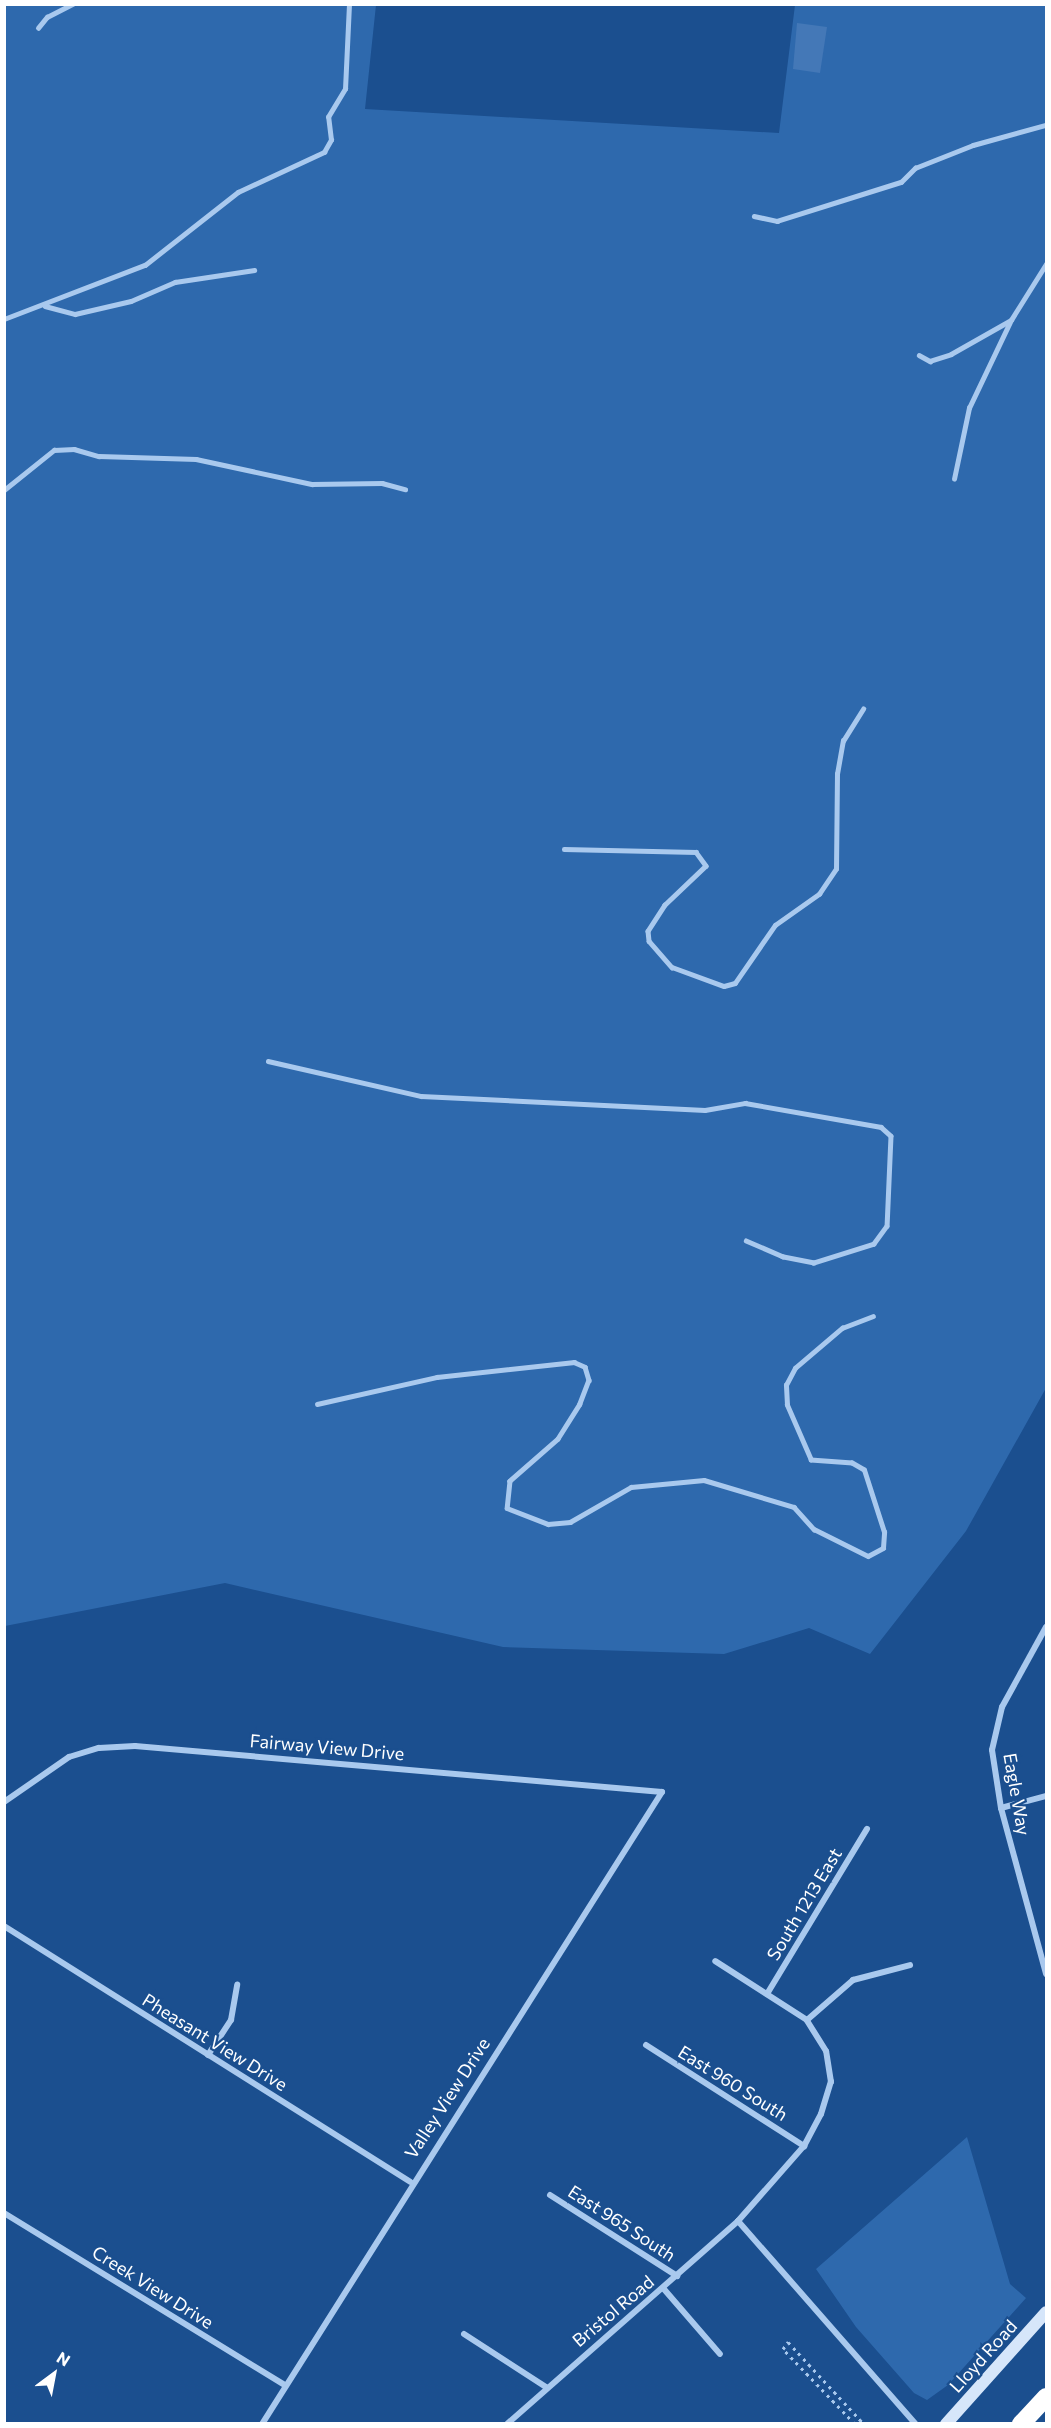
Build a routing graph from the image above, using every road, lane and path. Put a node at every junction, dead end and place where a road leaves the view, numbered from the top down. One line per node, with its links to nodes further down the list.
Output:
1 (73, 4): 3 (lane)
2 (349, 4): 9 (lane)
3 (38, 28)
4 (1046, 125): 5 (lane)
5 (754, 216)
6 (1047, 264): 8 (lane)
7 (254, 270): 9 (lane)
8 (1045, 274): 11 (lane)
9 (45, 306): 10 (lane)
10 (4, 319)
11 (1011, 320): 12 (lane); 13 (lane)
12 (919, 355)
13 (954, 479)
14 (405, 489): 15 (lane)
15 (4, 490)
16 (863, 708): 17 (lane)
17 (564, 849)
18 (268, 1061): 19 (lane)
19 (746, 1241)
20 (873, 1316): 21 (lane)
21 (317, 1404)
22 (1047, 1627): 26 (street, Eagle Way)
23 (662, 1791): 25 (street, Fairway View Drive); 38 (street, Valley View Drive)
24 (1047, 1796): 26 (street)
25 (4, 1802)
26 (1000, 1808): 31 (street, Eagle Way)
27 (867, 1829): 33 (street, South 1213 East)
28 (4, 1926): 36 (street, Pheasant View Drive)
29 (715, 1961): 33 (street, Bristol Road)
30 (910, 1965): 34 (street)
31 (1047, 1974)
32 (237, 1985): 36 (street)
33 (766, 1994): 34 (street, Bristol Road)
34 (807, 2020): 37 (street, Bristol Road)
35 (646, 2045): 37 (street, East 960 South)
36 (208, 2055): 38 (street, Pheasant View Drive)
37 (804, 2146): 41 (street, Bristol Road)
38 (410, 2182): 47 (street, Valley View Drive)
39 (550, 2194): 42 (street, East 965 South)
40 (4, 2213): 47 (street, Creek View Drive)
41 (738, 2221): 42 (street, Bristol Road); 54 (street)
42 (677, 2276): 43 (street, Bristol Road)
43 (663, 2288): 46 (street, East 965 South); 48 (street, Bristol Road)
44 (1047, 2312): 55 (street, Lloyd Road)
45 (464, 2334): 48 (street)
46 (720, 2354)
47 (285, 2385): 50 (street, Valley View Drive)
48 (546, 2387): 51 (street, Bristol Road)
49 (1047, 2397): 56 (highway)
50 (262, 2424)
51 (507, 2424)
52 (855, 2424): 53 (path)
53 (864, 2424)
54 (916, 2424)
55 (946, 2424)
56 (1021, 2424)

